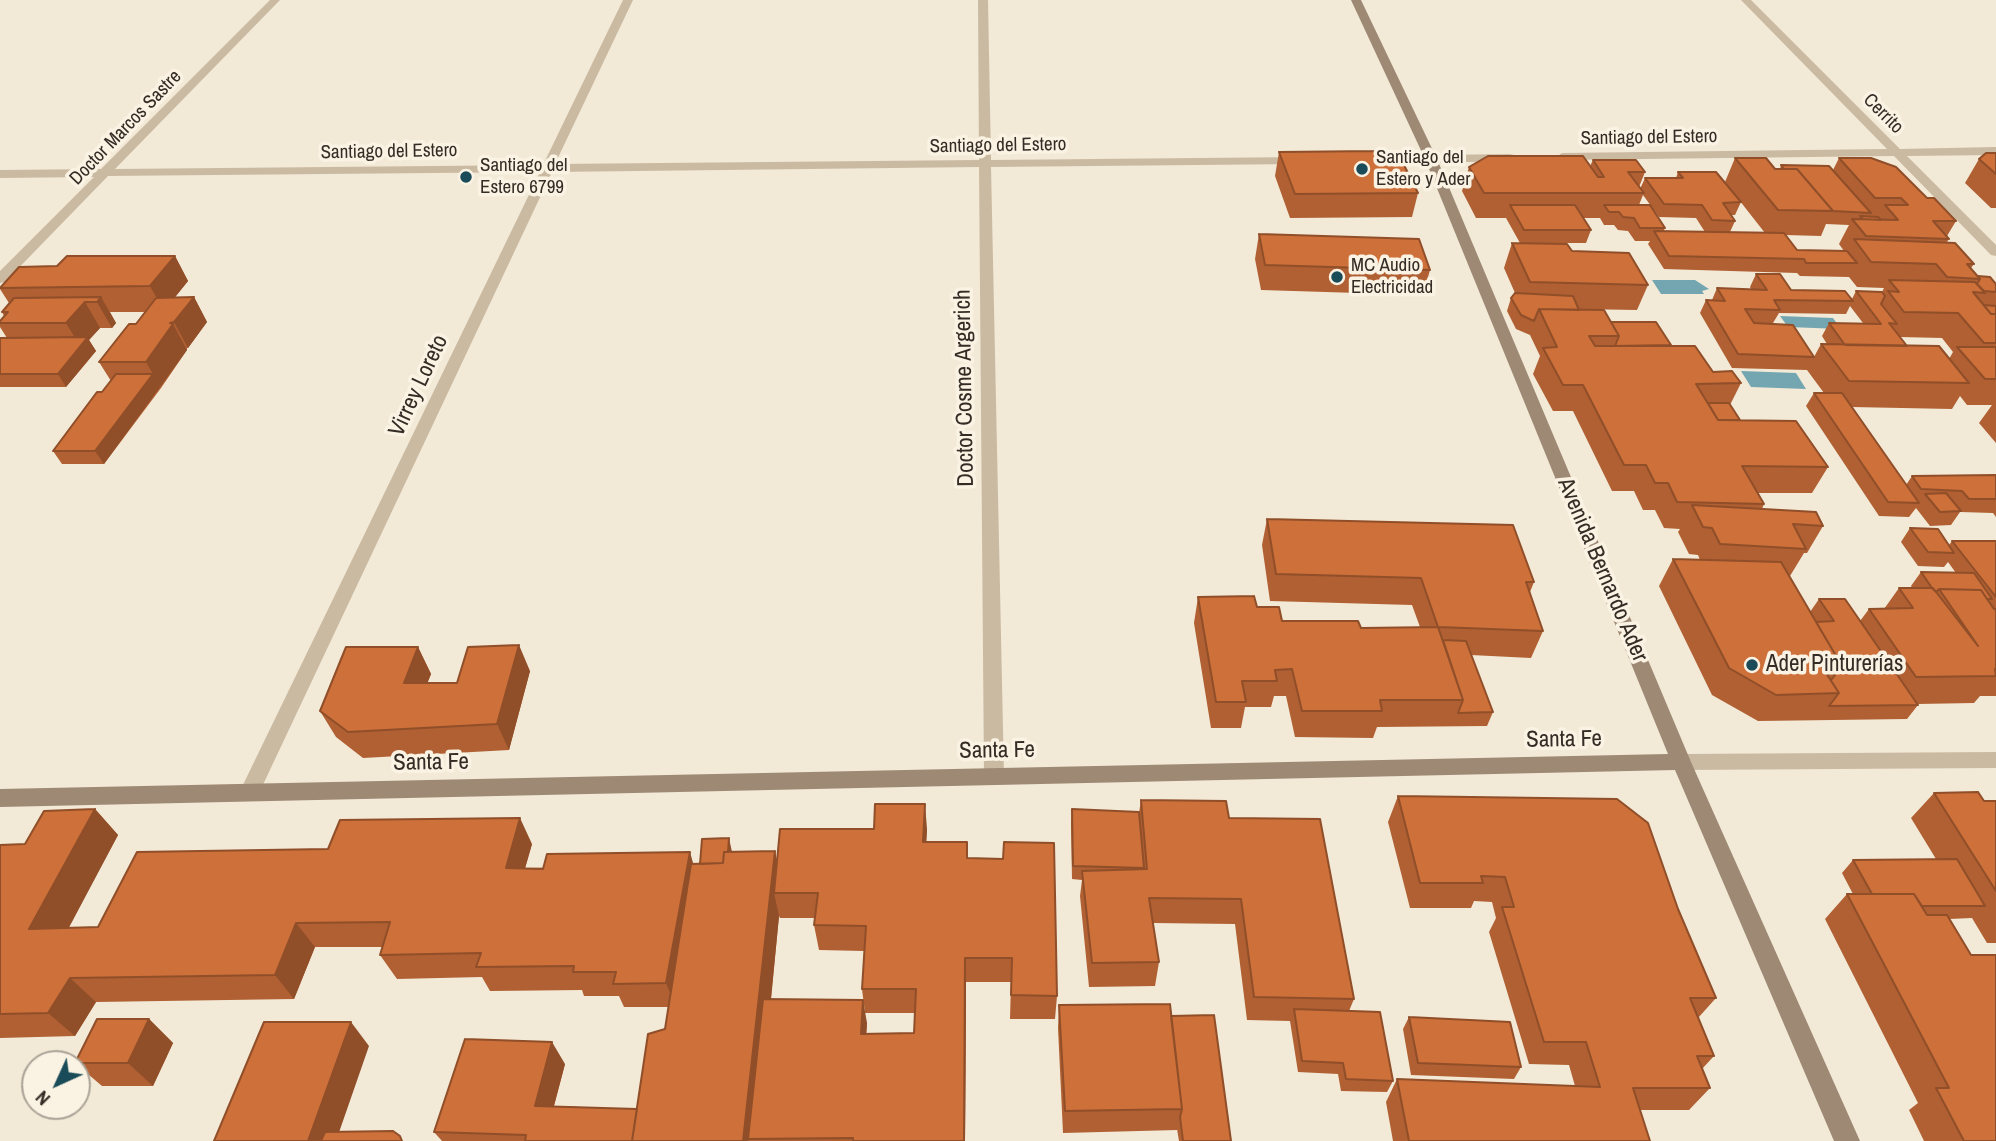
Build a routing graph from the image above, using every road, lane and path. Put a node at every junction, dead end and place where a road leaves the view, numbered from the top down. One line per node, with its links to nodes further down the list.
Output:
1 (275, 0): 15 (street, Doctor Marcos Sastre)
2 (628, 0): 14 (street, Virrey Loreto)
3 (982, 0): 13 (street, Doctor Cosme Argerich)
4 (1356, 0): 10 (main road, Avenida Bernardo Ader)
5 (1746, 0): 7 (street, Cerrito)
6 (1996, 151): 7 (street, Santiago del Estero)
7 (1897, 152): 8 (street, Santiago del Estero); 17 (street, Cerrito)
8 (1554, 157)
9 (1527, 158): 10 (street)
10 (1431, 159): 12 (street); 20 (main road, Avenida Bernardo Ader)
11 (1315, 160): 13 (street, Santiago del Estero)
12 (1356, 160)
13 (985, 164): 14 (street, Santiago del Estero); 21 (street, Doctor Cosme Argerich)
14 (548, 168): 15 (street, Santiago del Estero); 22 (street, Virrey Loreto)
15 (106, 173): 16 (street, Santiago del Estero); 18 (street, Doctor Marcos Sastre)
16 (0, 174)
17 (1996, 252)
18 (0, 279)
19 (1996, 760): 20 (street, Santa Fe)
20 (1681, 762): 21 (main road, Santa Fe); 24 (main road, Avenida Bernardo Ader)
21 (993, 776): 22 (main road, Santa Fe)
22 (250, 791): 23 (main road, Santa Fe)
23 (0, 798)
24 (1847, 1141)

